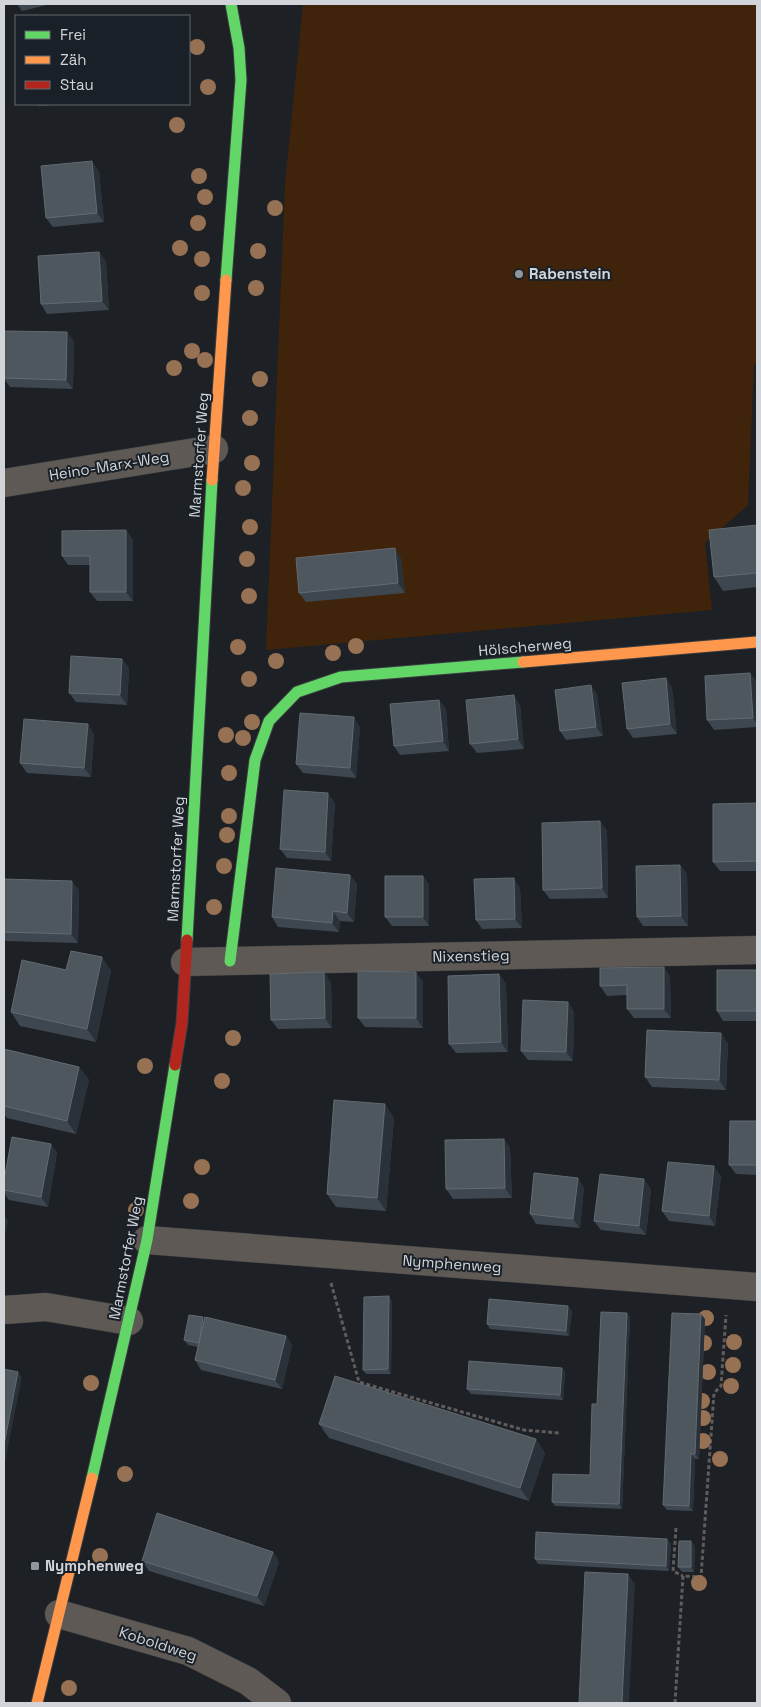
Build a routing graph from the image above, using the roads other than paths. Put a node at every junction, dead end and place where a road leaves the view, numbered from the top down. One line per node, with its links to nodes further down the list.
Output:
1 (231, 4): 2 (street, Marmstorfer Weg)
2 (214, 449): 3 (street, Heino-Marx-Weg); 7 (street, Marmstorfer Weg)
3 (4, 483)
4 (757, 642): 6 (street, Hölscherweg)
5 (757, 950): 6 (street, Nixenstieg)
6 (230, 961): 7 (street, Nixenstieg)
7 (185, 962): 8 (street, Marmstorfer Weg)
8 (147, 1240): 9 (street, Nymphenweg); 11 (street, Marmstorfer Weg)
9 (757, 1287)
10 (4, 1310): 11 (street)
11 (129, 1320): 12 (street, Marmstorfer Weg)
12 (59, 1614): 13 (street, Marmstorfer Weg); 14 (street, Koboldweg)
13 (37, 1703)
14 (277, 1703)

